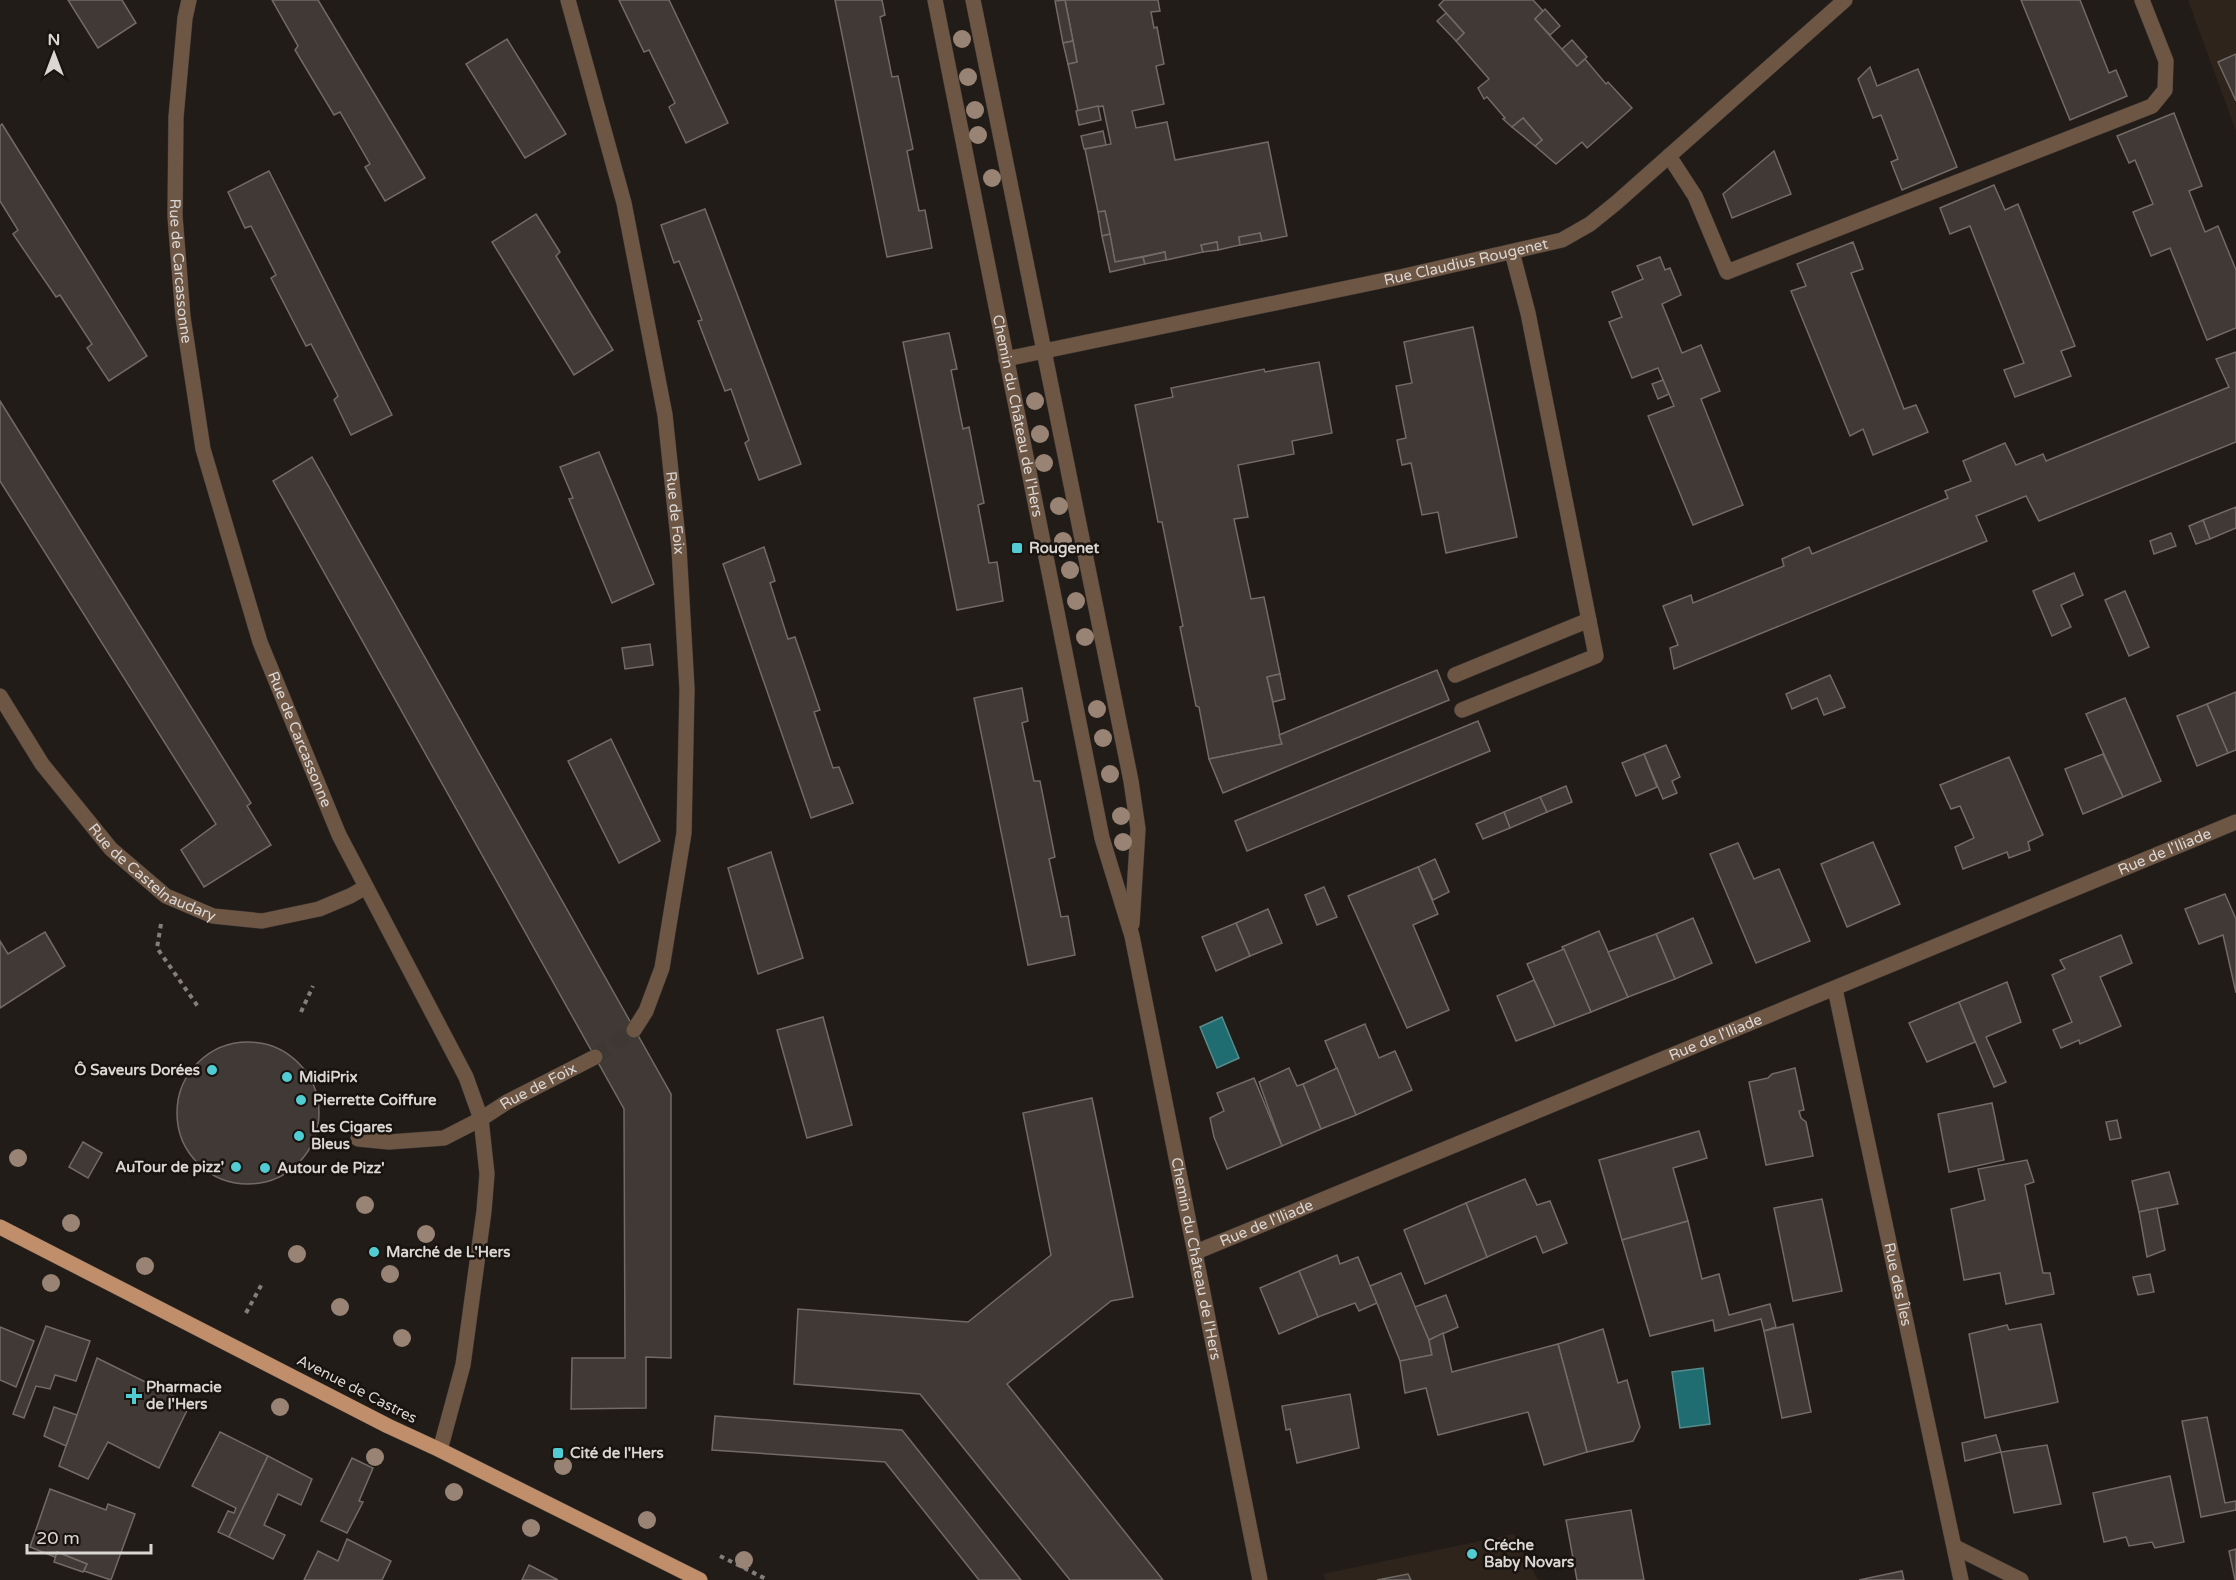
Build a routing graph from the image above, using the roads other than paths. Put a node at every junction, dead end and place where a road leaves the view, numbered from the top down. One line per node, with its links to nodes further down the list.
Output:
1 (189, 0): 16 (street, Rue de Carcassonne)
2 (568, 0): 19 (street, Rue de Foix)
3 (935, 0): 10 (street, Chemin du Château de l'Hers)
4 (973, 0): 9 (street, Chemin du Château de l'Hers)
5 (1845, 0): 7 (street, Rue Claudius Rougenet)
6 (2142, 0): 7 (street)
7 (1669, 156): 8 (street, Rue Claudius Rougenet)
8 (1512, 252): 9 (street, Rue Claudius Rougenet); 11 (street)
9 (1044, 351): 10 (street, Rue Claudius Rougenet); 17 (street, Chemin du Château de l'Hers)
10 (1006, 359): 17 (street, Chemin du Château de l'Hers)
11 (1589, 620): 12 (street); 14 (street)
12 (1455, 675)
13 (0, 696): 16 (street, Rue de Castelnaudary)
14 (1462, 710)
15 (2236, 822): 18 (street, Rue de l'Iliade)
16 (366, 887): 21 (street, Rue de Carcassonne)
17 (1132, 936): 24 (street, Chemin du Château de l'Hers)
18 (1836, 989): 24 (street, Rue de l'Iliade); 26 (street, Rue des Îles)
19 (634, 1030)
20 (595, 1057): 21 (street, Rue de Foix)
21 (481, 1119): 22 (street, Rue de Foix); 25 (street, Rue de Carcassonne)
22 (358, 1139)
23 (0, 1227): 25 (main road, Avenue de Castres)
24 (1196, 1252): 28 (street, Chemin du Château de l'Hers)
25 (440, 1450): 27 (main road, Avenue de Castres)
26 (1955, 1547): 29 (street, Rue des Îles); 30 (street)
27 (700, 1580)
28 (1260, 1580)
29 (1961, 1580)
30 (2021, 1580)

